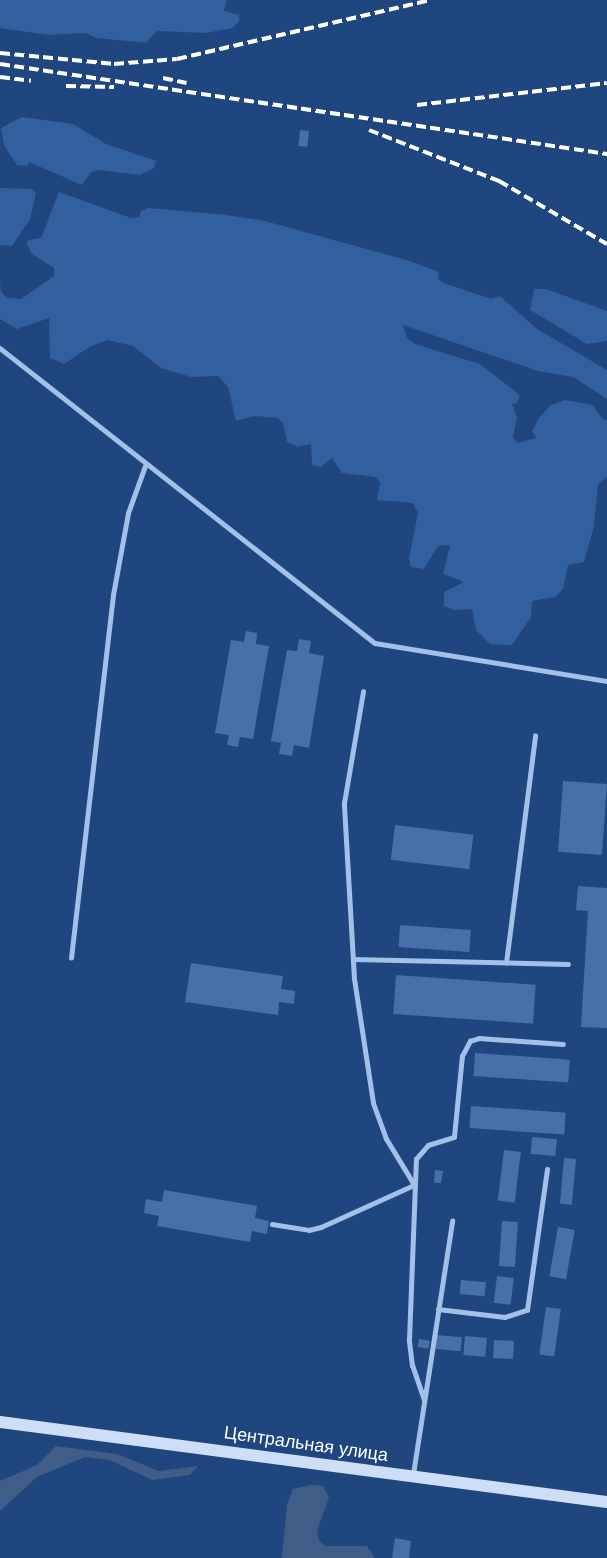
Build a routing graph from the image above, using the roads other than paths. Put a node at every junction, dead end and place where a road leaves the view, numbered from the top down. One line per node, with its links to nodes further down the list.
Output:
1 (0, 348): 2 (lane)
2 (145, 466): 3 (lane); 6 (lane)
3 (607, 681)
4 (363, 692): 7 (lane)
5 (535, 736): 8 (lane)
6 (71, 958)
7 (353, 959): 8 (lane); 12 (lane)
8 (506, 963): 9 (lane)
9 (568, 964)
10 (563, 1044): 12 (lane)
11 (547, 1169): 15 (lane)
12 (414, 1185): 14 (lane); 16 (lane)
13 (452, 1221): 15 (lane)
14 (272, 1224)
15 (438, 1309): 16 (lane)
16 (424, 1400): 18 (lane)
17 (0, 1422): 18 (street, Центральная улица)
18 (413, 1477): 19 (street, Центральная улица)
19 (607, 1502)

